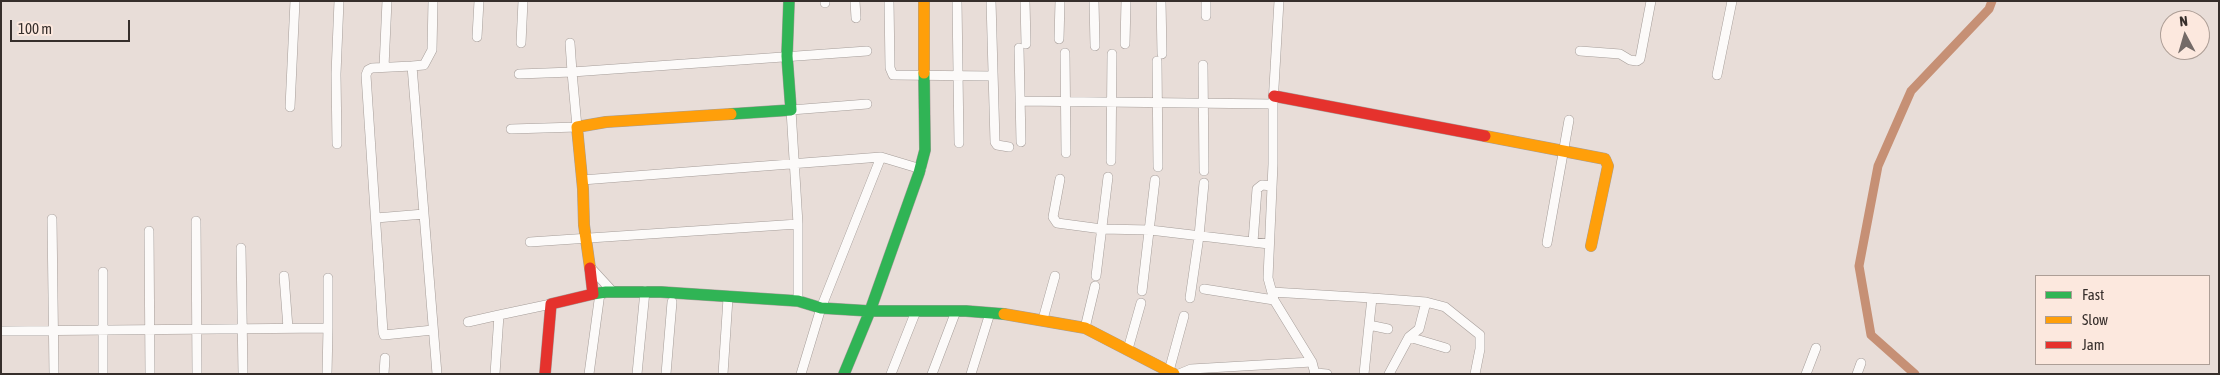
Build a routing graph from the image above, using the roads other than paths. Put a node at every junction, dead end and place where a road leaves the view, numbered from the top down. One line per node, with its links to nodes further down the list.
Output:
1 (295, 1): 51 (street)
2 (339, 1): 58 (street)
3 (387, 1): 37 (street)
4 (433, 1): 36 (street)
5 (479, 1): 24 (street)
6 (523, 1): 27 (street)
7 (789, 1): 34 (street)
8 (855, 1): 23 (street)
9 (888, 1): 41 (street)
10 (924, 1): 41 (street)
11 (957, 1): 42 (street)
12 (991, 1): 43 (street)
13 (1025, 1): 45 (street)
14 (1060, 1): 25 (street)
15 (1094, 1): 29 (street)
16 (1126, 1): 28 (street)
17 (1161, 1): 49 (street)
18 (1206, 1): 22 (street)
19 (1279, 1): 44 (street)
20 (1651, 1): 31 (street)
21 (1732, 1): 40 (street)
22 (1206, 16)
23 (856, 18)
24 (477, 37)
25 (1059, 39)
26 (570, 42): 38 (street)
27 (521, 43)
28 (1125, 44)
29 (1095, 46)
30 (867, 50): 34 (street)
31 (1580, 51)
32 (1065, 53): 46 (street)
33 (1112, 54): 47 (street)
34 (787, 56): 38 (street); 52 (street)
35 (1203, 65): 50 (street)
36 (412, 66): 37 (street); 74 (street)
37 (384, 67): 75 (street)
38 (572, 72): 39 (street); 54 (street)
39 (519, 74)
40 (1717, 75)
41 (925, 76): 42 (street); 66 (street)
42 (959, 76): 43 (street); 57 (street)
43 (992, 76): 59 (street)
44 (1273, 100): 50 (street); 60 (street); 73 (street)
45 (1020, 101): 46 (street); 56 (street)
46 (1066, 102): 47 (street); 61 (street)
47 (1112, 103): 49 (street); 63 (street)
48 (867, 104): 52 (street)
49 (1158, 104): 50 (street); 65 (street)
50 (1204, 104): 67 (street)
51 (290, 107)
52 (790, 110): 54 (street); 64 (street)
53 (1570, 120): 60 (street)
54 (577, 127): 55 (street); 70 (street)
55 (511, 129)
56 (1021, 142)
57 (959, 143)
58 (337, 144)
59 (1009, 146)
60 (1564, 151): 86 (street); 88 (street)
61 (1066, 153)
62 (881, 157): 64 (street); 66 (street); 109 (street)
63 (1111, 161)
64 (794, 164): 70 (street); 78 (street)
65 (1158, 166)
66 (920, 169): 110 (street)
67 (1204, 171)
68 (1108, 177): 79 (street)
69 (1060, 179): 79 (street)
70 (582, 180): 83 (street)
71 (1155, 180): 80 (street)
72 (1204, 183): 82 (street)
73 (1272, 186): 85 (street); 87 (street)
74 (424, 214): 75 (street); 127 (street)
75 (376, 218): 127 (street)
76 (52, 220): 128 (street)
77 (196, 221): 126 (street)
78 (798, 224): 83 (street); 104 (street)
79 (1102, 230): 80 (street); 121 (street)
80 (1150, 230): 82 (street); 98 (street)
81 (149, 231): 125 (street)
82 (1199, 236): 85 (street); 102 (street)
83 (585, 239): 84 (street); 90 (street)
84 (530, 242)
85 (1253, 242): 87 (street)
86 (1547, 243)
87 (1269, 244): 100 (street)
88 (1591, 246)
89 (241, 248): 122 (street)
90 (589, 267): 97 (street); 99 (street)
91 (103, 272): 124 (street)
92 (284, 276): 119 (street)
93 (1055, 276): 116 (street)
94 (328, 278): 120 (street)
95 (1204, 289): 100 (street)
96 (645, 291): 97 (street); 101 (street); 152 (street)
97 (613, 292): 99 (street)
98 (1142, 292)
99 (596, 294): 108 (street); 151 (street)
100 (1273, 296): 103 (street); 135 (street)
101 (728, 298): 104 (street); 153 (street)
102 (1190, 298)
103 (1372, 298): 106 (street); 118 (street)
104 (798, 301): 109 (street)
105 (672, 302): 138 (street)
106 (1426, 302): 130 (street); 162 (street)
107 (1141, 303): 133 (street)
108 (551, 304): 114 (street); 150 (street)
109 (822, 308): 110 (street); 154 (street)
110 (870, 311): 111 (street); 155 (street)
111 (916, 311): 112 (street); 156 (street)
112 (956, 311): 113 (street); 157 (street)
113 (990, 313): 116 (street); 158 (street)
114 (499, 315): 117 (street); 149 (street)
115 (1184, 316): 139 (street)
116 (1043, 319): 121 (street)
117 (468, 322)
118 (1369, 325): 123 (street); 160 (street)
119 (288, 328): 120 (street); 122 (street)
120 (328, 328): 146 (street)
121 (1084, 328): 133 (street)
122 (244, 329): 126 (street); 145 (street)
123 (1388, 329)
124 (102, 330): 125 (street); 128 (street); 142 (street)
125 (149, 330): 126 (street); 143 (street)
126 (196, 330): 144 (street)
127 (433, 330): 148 (street)
128 (53, 331): 129 (street); 141 (street)
129 (1, 332)
130 (1409, 338): 131 (street); 161 (street)
131 (1446, 348)
132 (1816, 348): 163 (street)
133 (1128, 349): 139 (street)
134 (385, 358): 147 (street)
135 (1312, 362): 137 (street); 140 (street)
136 (1861, 363): 164 (street)
137 (1194, 371): 139 (street)
138 (670, 373)
139 (1174, 373)
140 (1315, 373): 159 (street)
141 (54, 374)
142 (103, 374)
143 (150, 374)
144 (197, 374)
145 (243, 374)
146 (327, 374)
147 (384, 374)
148 (437, 374)
149 (495, 374)
150 (545, 374)
151 (589, 374)
152 (637, 374)
153 (723, 374)
154 (801, 374)
155 (844, 374)
156 (891, 374)
157 (932, 374)
158 (971, 374)
159 (1327, 374)
160 (1364, 374)
161 (1390, 374)
162 (1475, 374)
163 (1806, 374)
164 (1857, 374)

